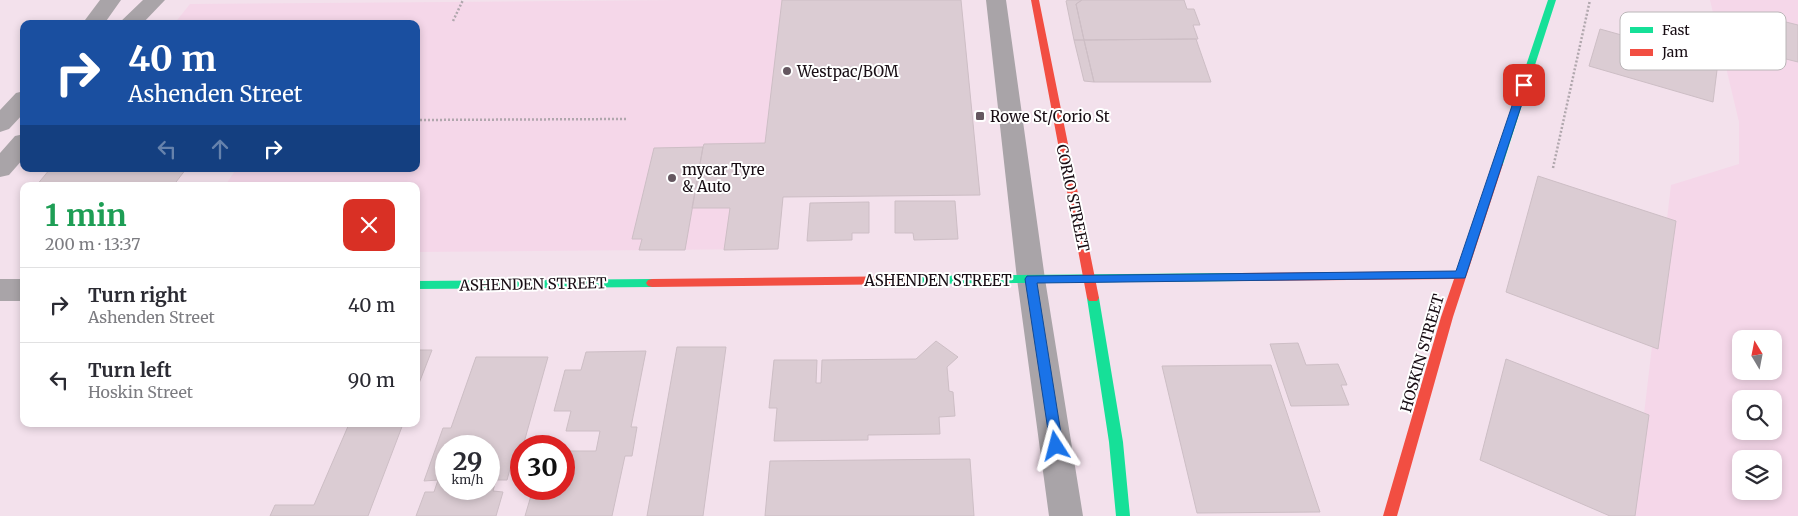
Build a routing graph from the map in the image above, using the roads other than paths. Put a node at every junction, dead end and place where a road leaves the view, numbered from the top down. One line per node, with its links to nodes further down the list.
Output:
1 (111, 0): 6 (street)
2 (155, 0): 7 (street)
3 (996, 0): 13 (street)
4 (1035, 0): 14 (street, CORIO STREET)
5 (1552, 0): 12 (street, HOSKIN STREET)
6 (96, 20)
7 (133, 20)
8 (20, 102): 9 (street)
9 (0, 124)
10 (20, 146): 11 (street)
11 (0, 169)
12 (1460, 275): 14 (street, ASHENDEN STREET); 20 (street, HOSKIN STREET)
13 (1031, 279): 14 (street, ASHENDEN STREET); 15 (street, ASHENDEN STREET); 18 (street)
14 (1090, 279): 19 (street, CORIO STREET)
15 (420, 285)
16 (0, 290): 17 (street)
17 (20, 290)
18 (1066, 516)
19 (1123, 516)
20 (1390, 516)

